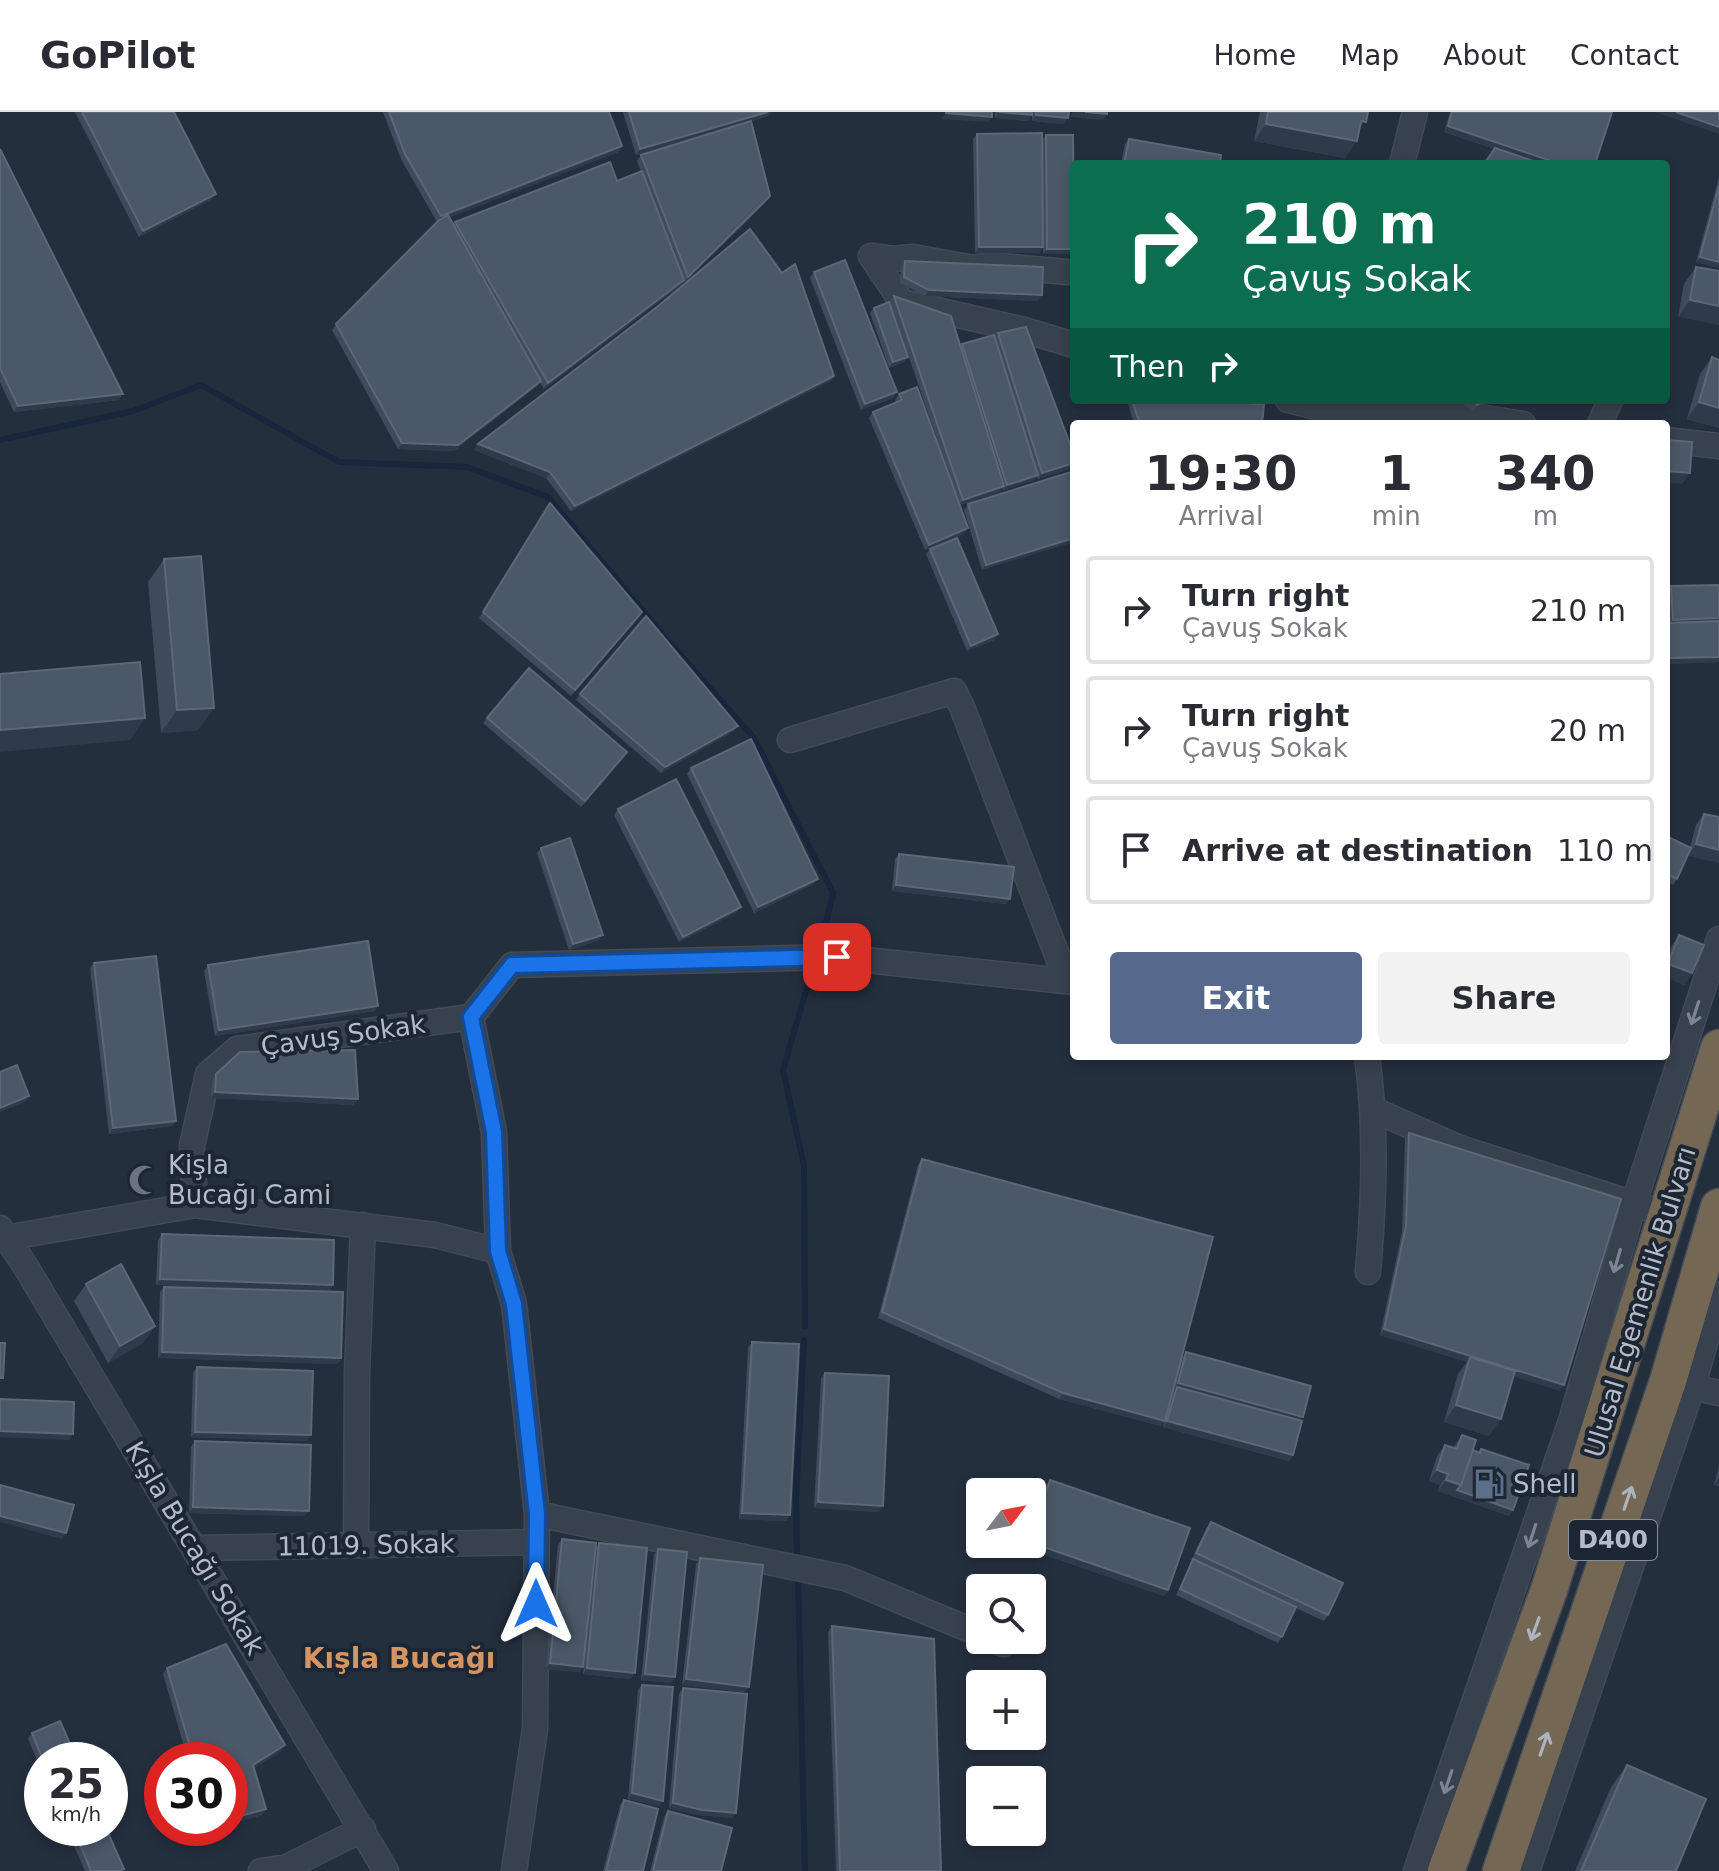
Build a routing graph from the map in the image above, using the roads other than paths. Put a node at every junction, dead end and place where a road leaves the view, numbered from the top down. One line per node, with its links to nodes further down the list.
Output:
1 (1415, 112): 2 (street)
2 (1403, 160)
3 (1067, 272): 4 (street)
4 (1070, 344)
5 (1304, 404): 6 (street)
6 (1441, 412): 7 (street)
7 (1496, 420)
8 (1670, 440): 9 (street)
9 (1719, 446)
10 (790, 740): 12 (street)
11 (1719, 939): 19 (street, one-way to 19)
12 (1070, 982): 13 (street)
13 (471, 1017): 17 (street, Çavuş Sokak); 22 (street)
14 (1719, 1048): 19 (highway, Ulusal Egemenlik Bulvarı / D400)
15 (1368, 1060): 16 (street)
16 (1374, 1110): 19 (street); 23 (street)
17 (195, 1205): 20 (street); 21 (street)
18 (1719, 1207): 25 (highway, Ulusal Egemenlik Bulvarı / D400)
19 (1650, 1209): 36 (street, one-way to 36); 37 (highway, Ulusal Egemenlik Bulvarı / D400, one-way to 37)
20 (363, 1225): 22 (street); 29 (street)
21 (3, 1235): 30 (street, Kışla Bucağı Sokak)
22 (498, 1251): 27 (street)
23 (1368, 1272)
24 (1719, 1295): 25 (street)
25 (1680, 1384): 26 (street); 38 (highway, Ulusal Egemenlik Bulvarı / D400, one-way to 25); 39 (street)
26 (1719, 1393)
27 (537, 1514): 28 (street); 31 (street)
28 (537, 1542): 29 (street, 11019. Sokak); 35 (street)
29 (356, 1545): 30 (street, 11019. Sokak)
30 (196, 1548): 32 (street, Kışla Bucağı Sokak)
31 (966, 1628)
32 (363, 1829): 33 (street); 34 (street, Kışla Bucağı Sokak)
33 (261, 1871)
34 (386, 1871)
35 (514, 1871)
36 (1416, 1871)
37 (1446, 1871)
38 (1501, 1871)
39 (1527, 1871)

